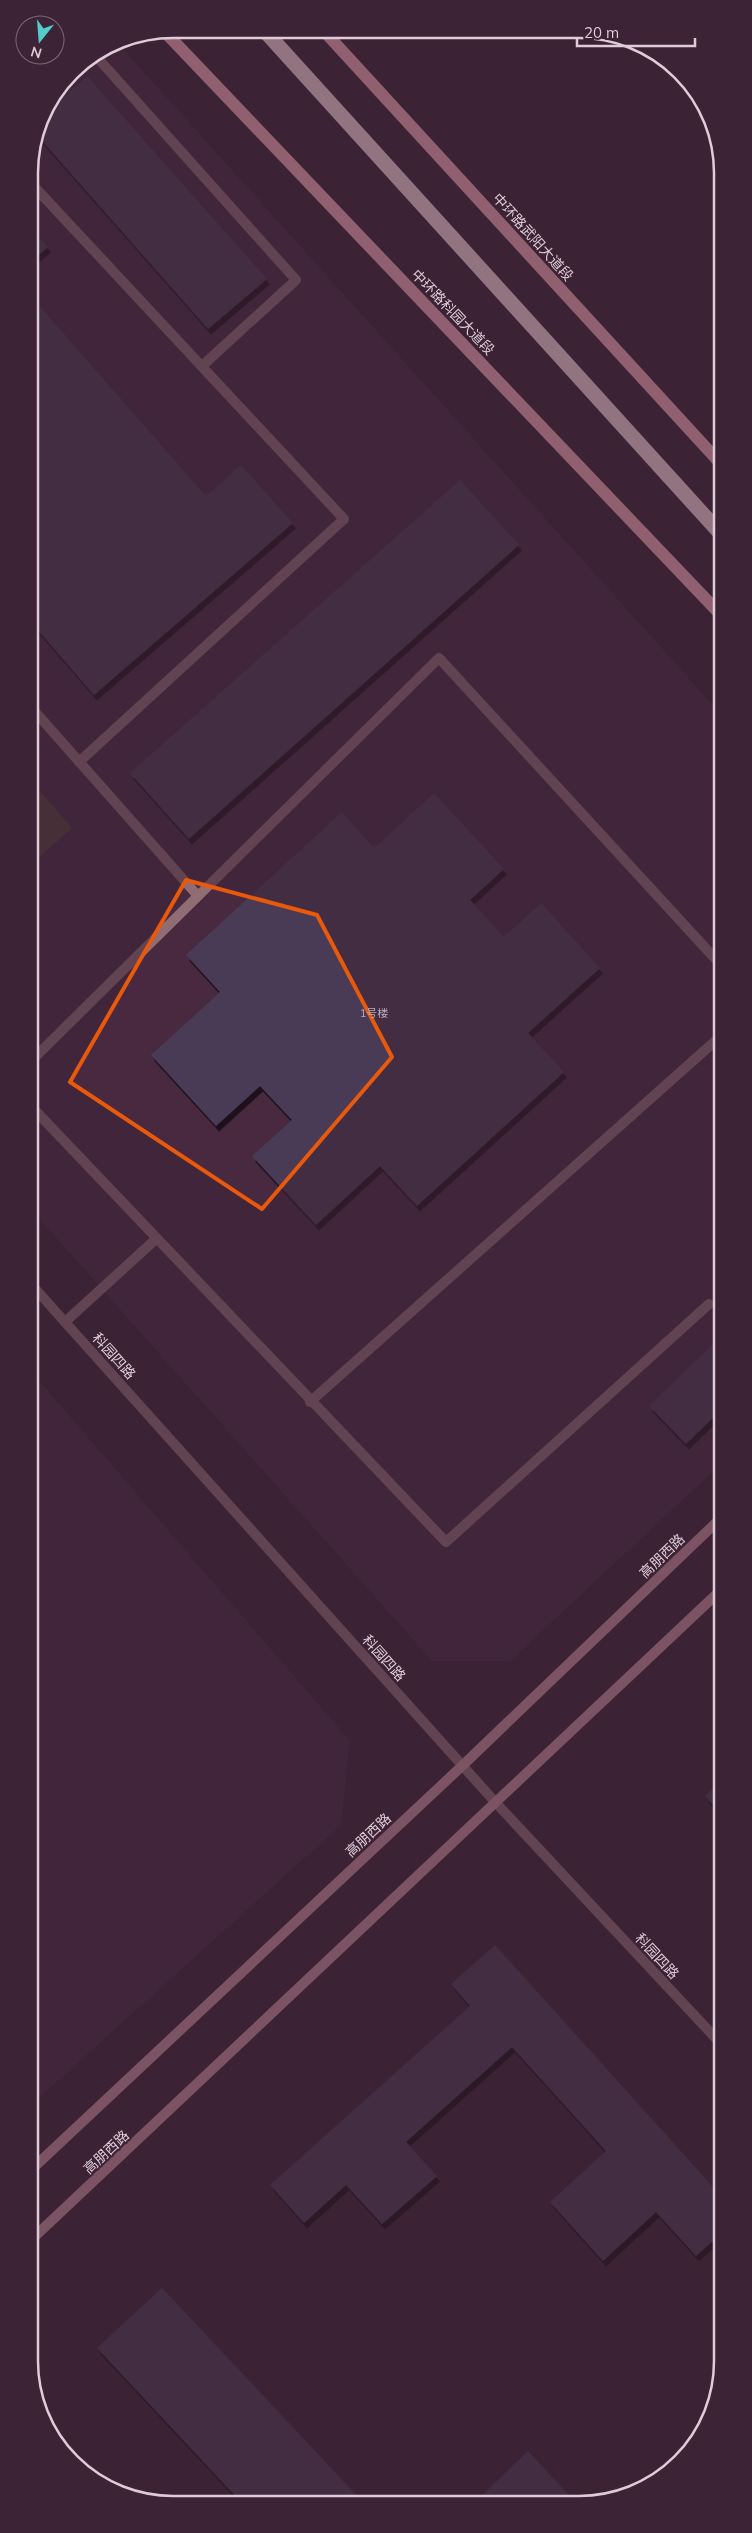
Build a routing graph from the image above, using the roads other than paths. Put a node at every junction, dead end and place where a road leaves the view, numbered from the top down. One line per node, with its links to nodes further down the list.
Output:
1 (172, 38): 9 (main road, 中环路科园大道段)
2 (271, 38): 8 (highway)
3 (331, 38): 7 (main road, 中环路武阳大道段)
4 (98, 60): 6 (street)
5 (38, 191): 6 (street)
6 (202, 366): 11 (street)
7 (714, 456)
8 (714, 526)
9 (714, 608)
10 (38, 715): 11 (street)
11 (79, 762): 12 (street)
12 (198, 896): 13 (street); 15 (street)
13 (714, 957)
14 (714, 1042): 21 (street)
15 (38, 1054)
16 (38, 1113): 17 (street)
17 (156, 1238): 20 (street); 21 (street)
18 (37, 1291): 20 (street, 科园四路)
19 (708, 1304): 21 (street)
20 (65, 1322): 24 (street, 科园四路)
21 (310, 1402)
22 (714, 1525): 24 (street, 高朋西路)
23 (714, 1597): 25 (street, 高朋西路)
24 (462, 1766): 25 (street, 科园四路); 27 (street, 高朋西路)
25 (496, 1803): 26 (street, 科园四路); 28 (street, 高朋西路)
26 (714, 2036)
27 (37, 2164)
28 (37, 2234)

